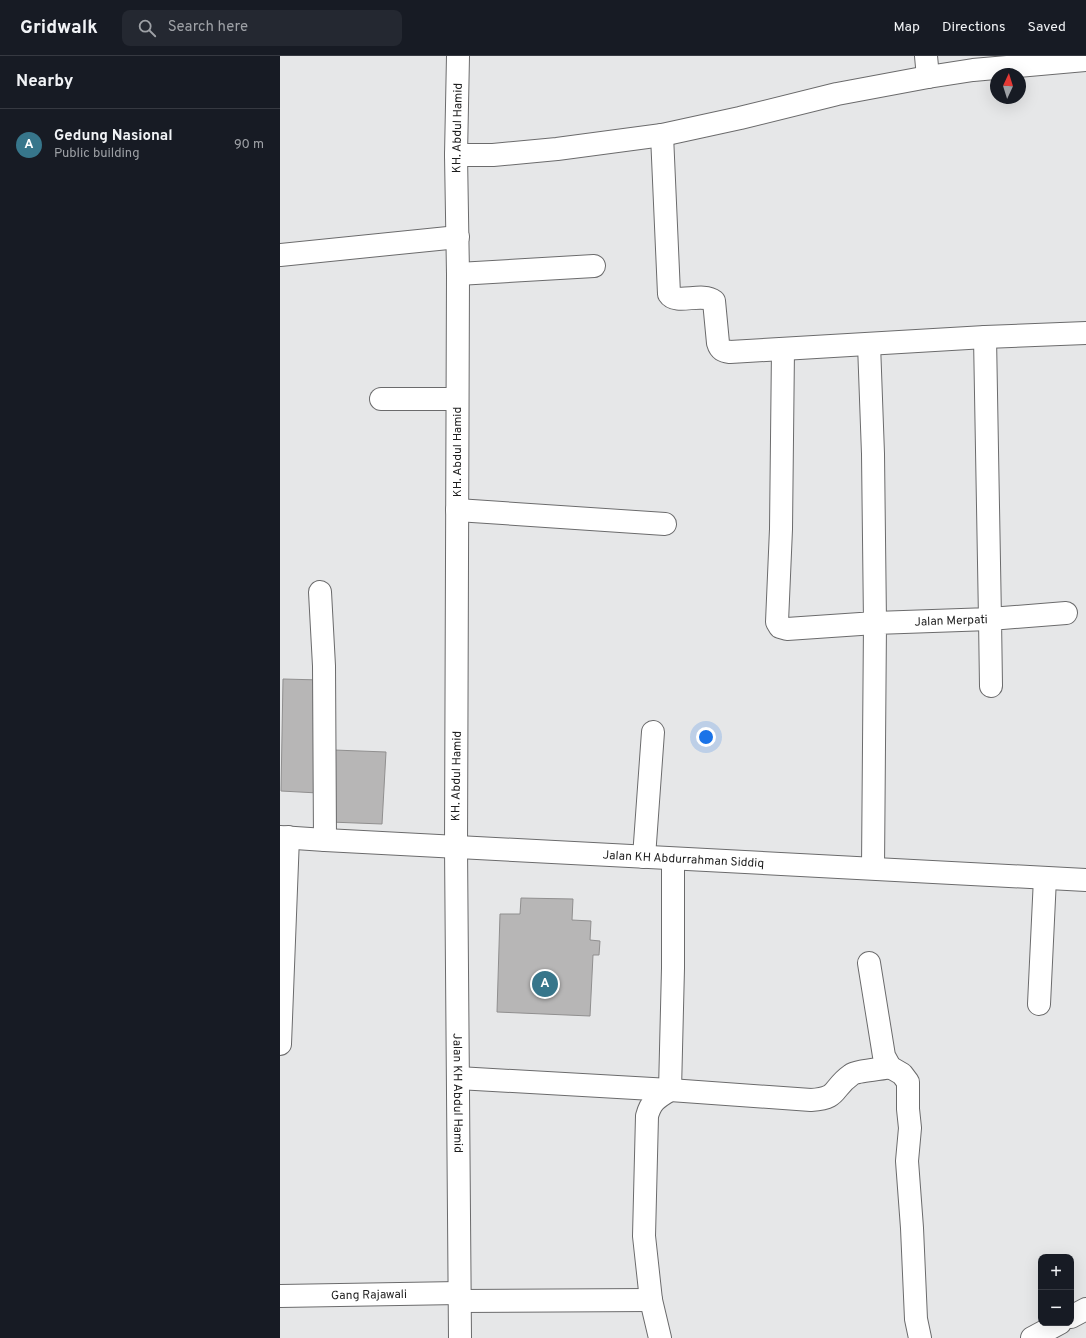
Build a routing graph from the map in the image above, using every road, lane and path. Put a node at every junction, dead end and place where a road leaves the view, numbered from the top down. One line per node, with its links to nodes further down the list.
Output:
1 (458, 56): 5 (street, KH. Abdul Hamid)
2 (1086, 60): 3 (street)
3 (927, 66): 4 (street)
4 (662, 135): 5 (street); 13 (street)
5 (456, 155): 6 (street, KH. Abdul Hamid)
6 (458, 237): 7 (street); 9 (street, KH. Abdul Hamid)
7 (280, 254)
8 (594, 266): 9 (street)
9 (458, 274): 15 (street, KH. Abdul Hamid)
10 (1086, 333): 11 (street)
11 (985, 337): 12 (street); 20 (street, Jalan Merpati)
12 (868, 344): 13 (street); 21 (street)
13 (782, 349): 21 (street, Jalan Merpati)
14 (381, 399): 15 (street)
15 (457, 399): 16 (street, KH. Abdul Hamid)
16 (457, 510): 17 (street); 26 (street, KH. Abdul Hamid)
17 (665, 524)
18 (320, 592): 25 (street)
19 (1066, 613): 20 (street)
20 (990, 619): 21 (street, Jalan Merpati); 22 (street)
21 (875, 623): 29 (street)
22 (992, 686)
23 (653, 732): 27 (street)
24 (284, 837): 25 (street, Jalan KH Abdurrahman Siddiq); 34 (street)
25 (325, 840): 26 (street, Jalan KH Abdurrahman Siddiq)
26 (456, 847): 27 (street, Jalan KH Abdurrahman Siddiq); 36 (street, Jalan KH Abdul Hamid)
27 (644, 857): 28 (street, Jalan KH Abdurrahman Siddiq)
28 (673, 859): 29 (street, Jalan KH Abdurrahman Siddiq); 37 (street)
29 (873, 868): 30 (street, Jalan KH Abdurrahman Siddiq)
30 (1045, 878): 31 (street, Jalan KH Abdurrahman Siddiq); 33 (street)
31 (1086, 880)
32 (869, 963): 35 (street)
33 (1039, 1004)
34 (280, 1044)
35 (890, 1067): 37 (street); 46 (street)
36 (458, 1078): 37 (street); 39 (street, Jalan KH Abdul Hamid)
37 (670, 1090): 40 (street)
38 (280, 1296): 39 (street, Gang Rajawali)
39 (459, 1297): 40 (street, Gang Rajawali); 44 (street, Jalan KH Abdul Hamid)
40 (651, 1300): 45 (street)
41 (1086, 1309): 42 (street)
42 (1074, 1315)
43 (1054, 1326): 47 (street)
44 (460, 1338)
45 (660, 1338)
46 (920, 1338)
47 (1032, 1338)

